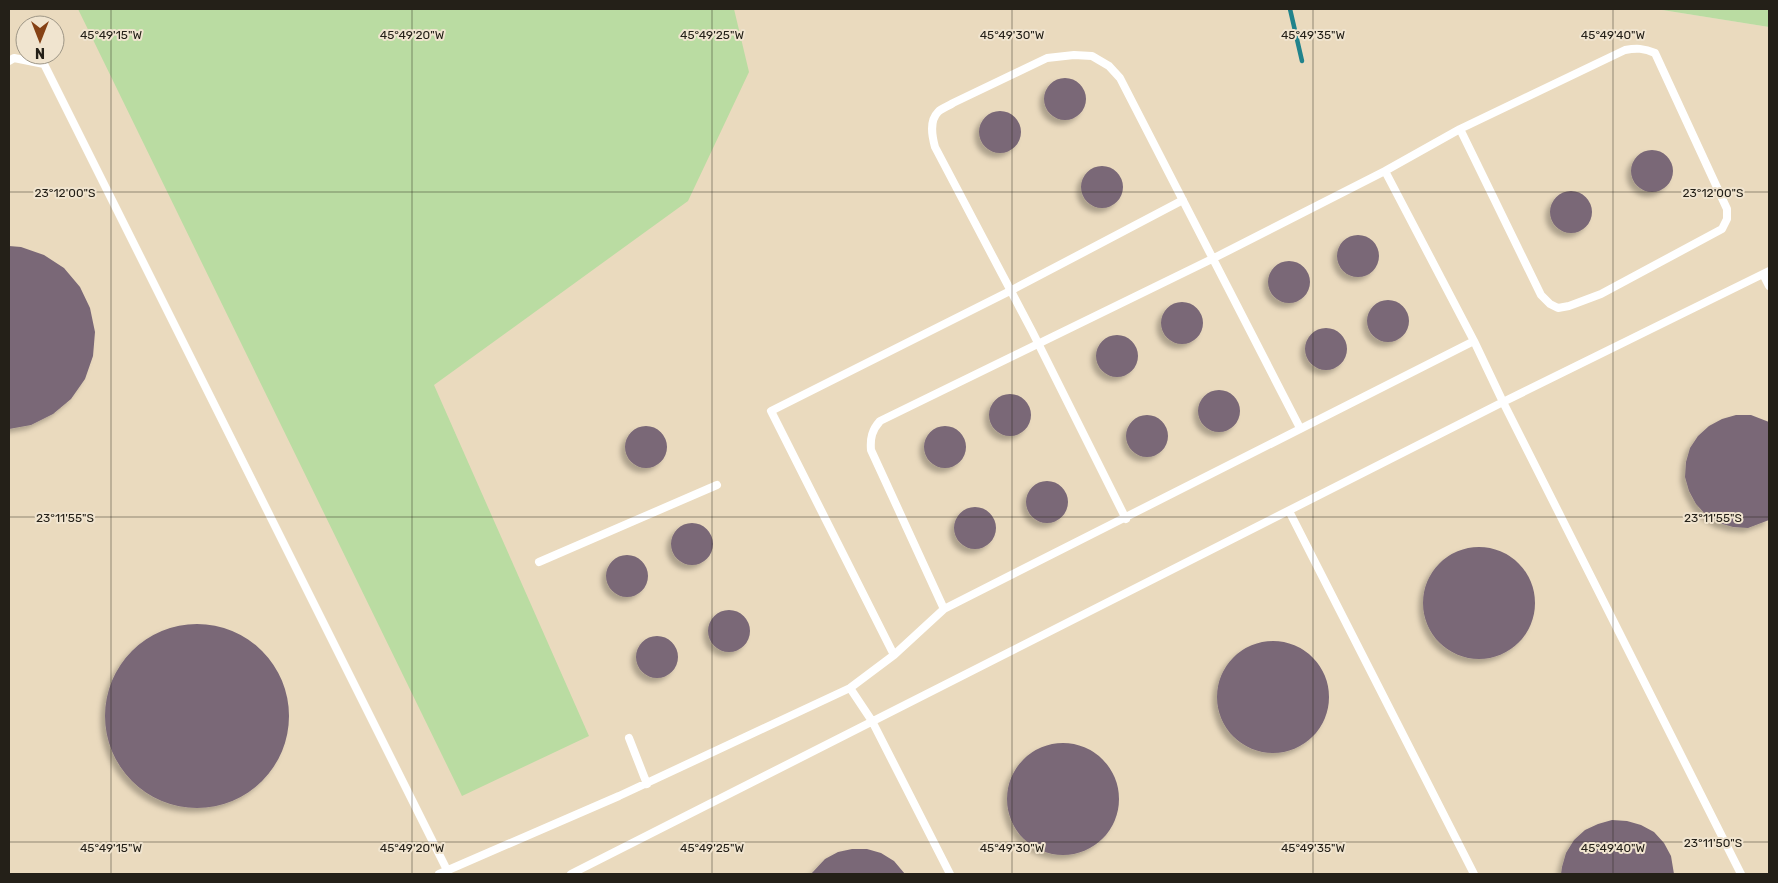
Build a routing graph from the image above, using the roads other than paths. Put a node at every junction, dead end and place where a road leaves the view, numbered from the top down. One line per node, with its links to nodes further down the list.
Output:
1 (9, 61): 23 (lane)
2 (1460, 128): 2 (lane); 3 (lane)
3 (1385, 171): 5 (lane); 9 (lane)
4 (1183, 200): 5 (lane); 8 (lane); 8 (lane)
5 (1214, 258): 10 (lane); 12 (lane)
6 (1766, 272): 7 (lane); 11 (lane)
7 (1769, 286)
8 (1010, 291): 10 (lane); 18 (lane)
9 (1474, 341): 11 (lane); 12 (lane)
10 (1038, 344): 15 (lane); 17 (lane)
11 (1503, 402): 14 (lane); 28 (lane)
12 (1300, 428): 15 (lane)
13 (717, 485): 16 (lane)
14 (1289, 511): 20 (lane); 27 (lane)
15 (1126, 519): 17 (lane)
16 (539, 562)
17 (944, 608): 18 (lane)
18 (894, 655): 19 (lane)
19 (850, 688): 20 (lane); 22 (lane)
20 (872, 721): 25 (lane); 26 (lane)
21 (629, 738): 22 (lane)
22 (647, 784): 23 (lane)
23 (447, 870): 24 (lane)
24 (439, 874)
25 (571, 874)
26 (950, 874)
27 (1474, 874)
28 (1741, 874)

